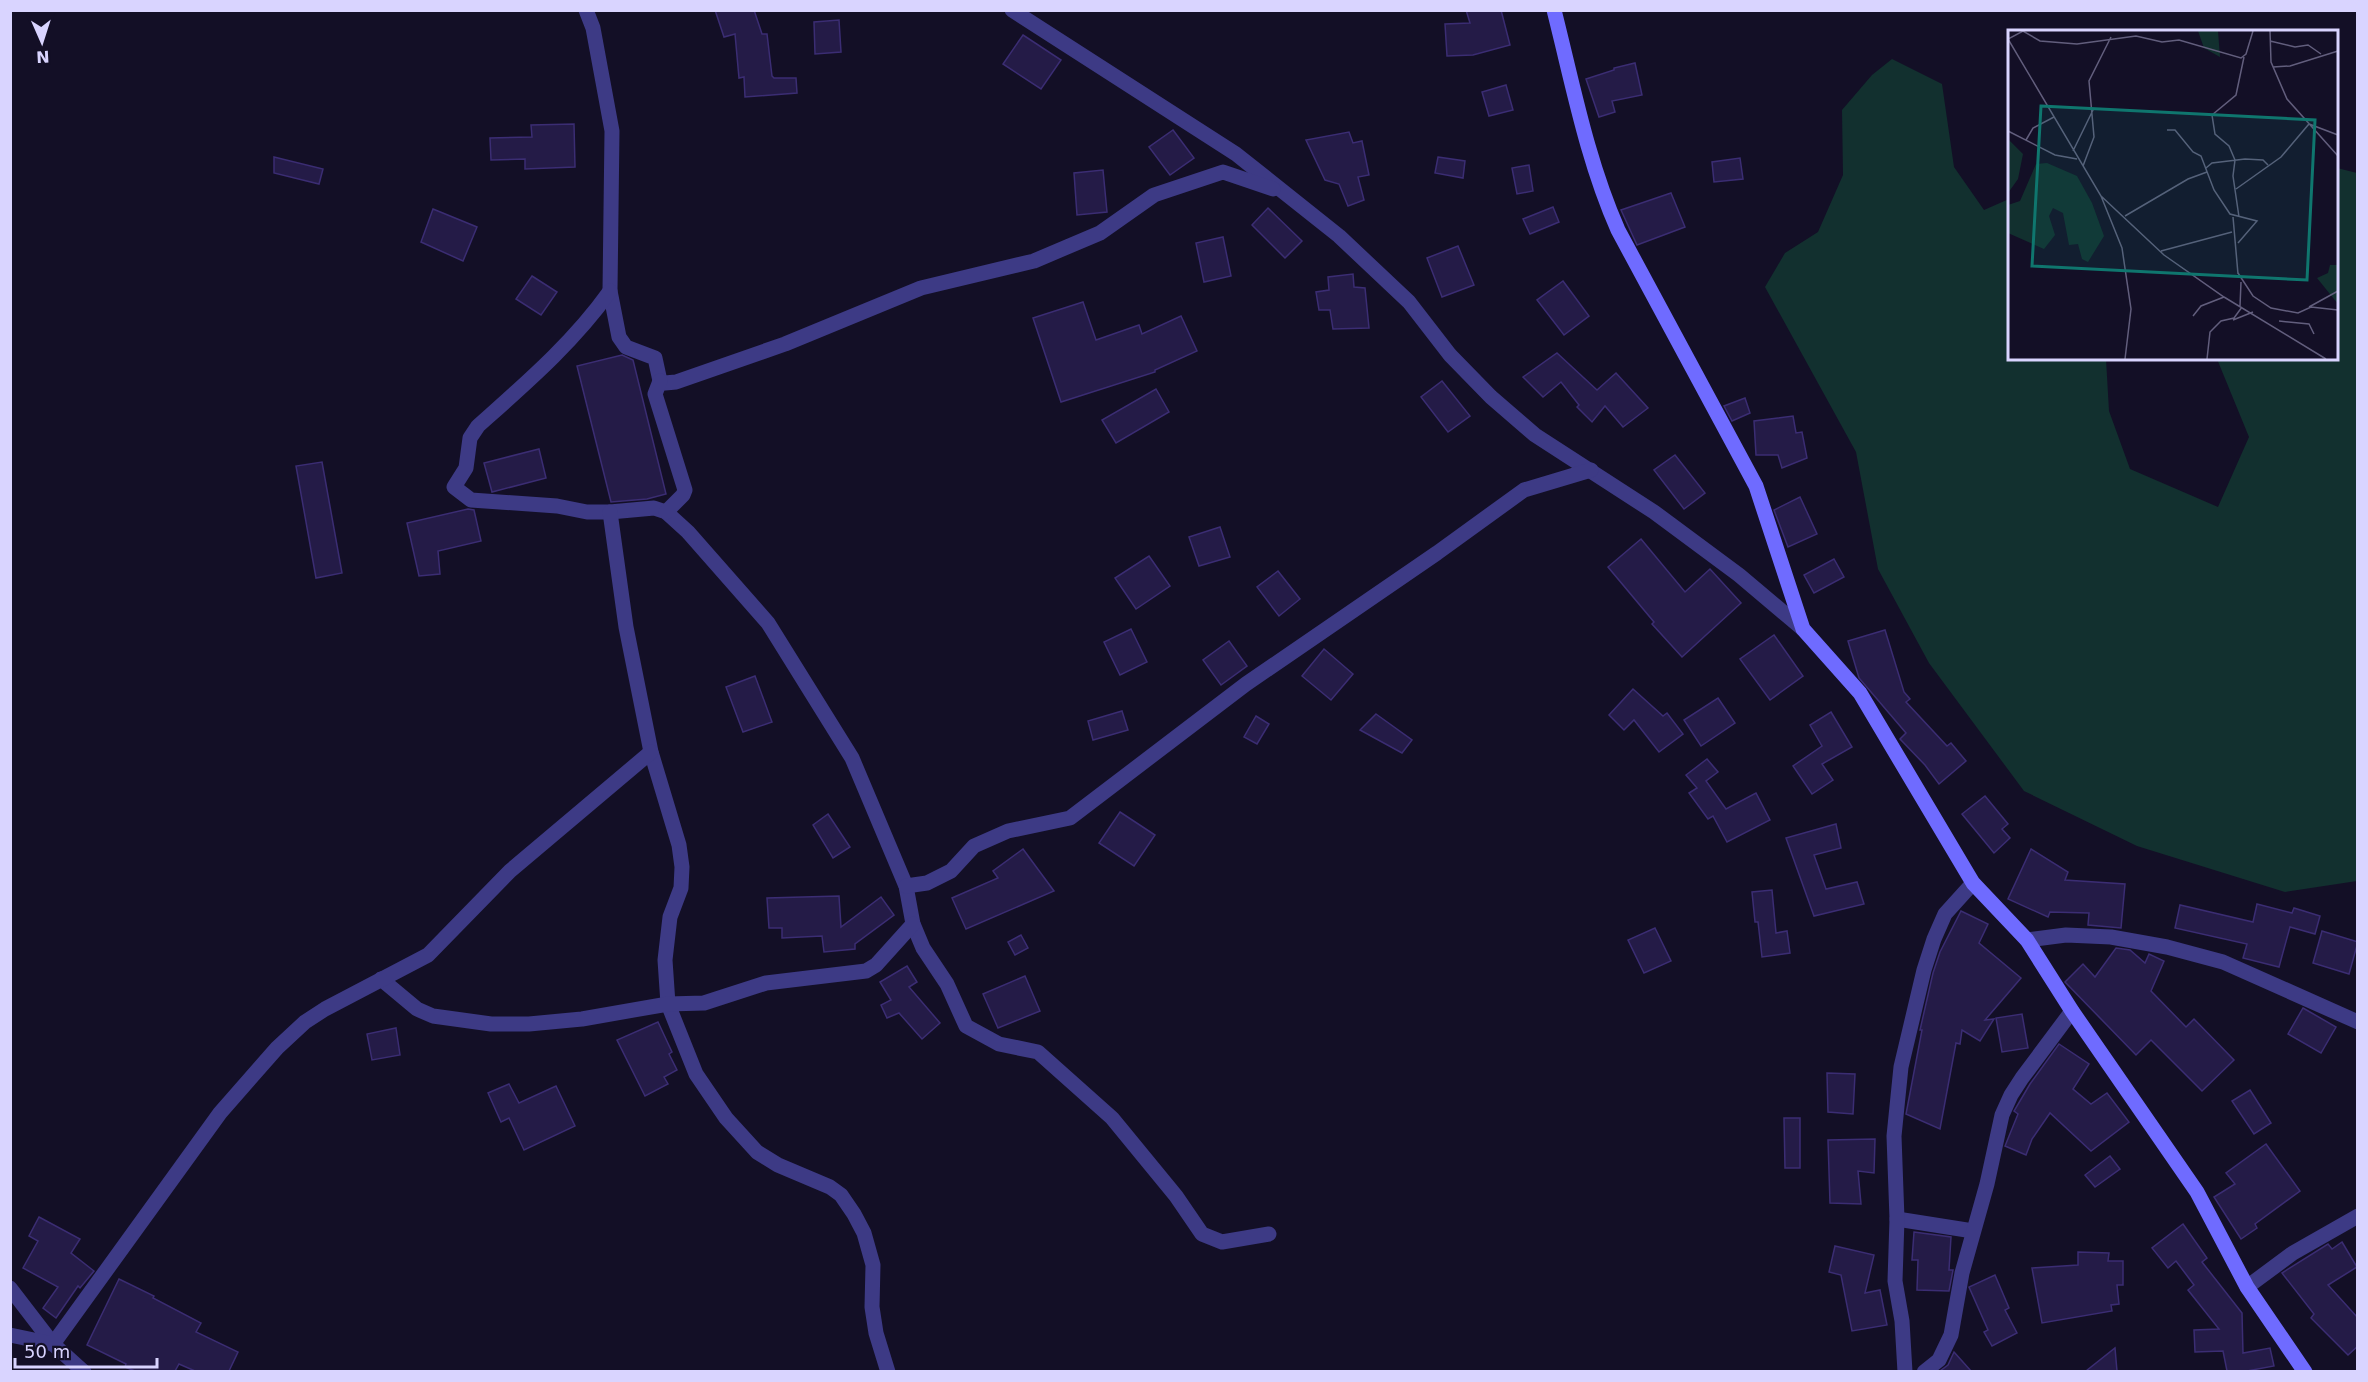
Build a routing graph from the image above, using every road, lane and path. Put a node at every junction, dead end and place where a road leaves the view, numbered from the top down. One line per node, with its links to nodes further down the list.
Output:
1 (584, 10): 5 (street)
2 (1012, 10): 4 (street)
3 (1554, 10): 10 (street)
4 (1285, 193): 6 (street); 7 (street)
5 (610, 291): 6 (street); 8 (street)
6 (660, 381): 9 (street)
7 (1592, 470): 10 (street); 13 (street)
8 (610, 512): 9 (street); 11 (street)
9 (666, 512): 13 (street)
10 (1803, 629): 12 (street)
11 (651, 752): 16 (street); 17 (street)
12 (1974, 883): 15 (street); 21 (street)
13 (906, 886): 14 (street)
14 (913, 924): 17 (street); 23 (street)
15 (2027, 940): 18 (street); 19 (street)
16 (381, 979): 17 (street); 27 (street)
17 (668, 1004): 29 (street)
18 (2072, 1011): 22 (street); 24 (street)
19 (2358, 1022)
20 (2358, 1216): 24 (street)
21 (1897, 1219): 22 (street); 30 (street)
22 (1973, 1231): 31 (street)
23 (1269, 1234)
24 (2247, 1287): 32 (street)
25 (10, 1288): 27 (street)
26 (10, 1335): 27 (street)
27 (53, 1344): 28 (street)
28 (84, 1371)
29 (888, 1371)
30 (1905, 1371)
31 (1924, 1371)
32 (2305, 1371)

